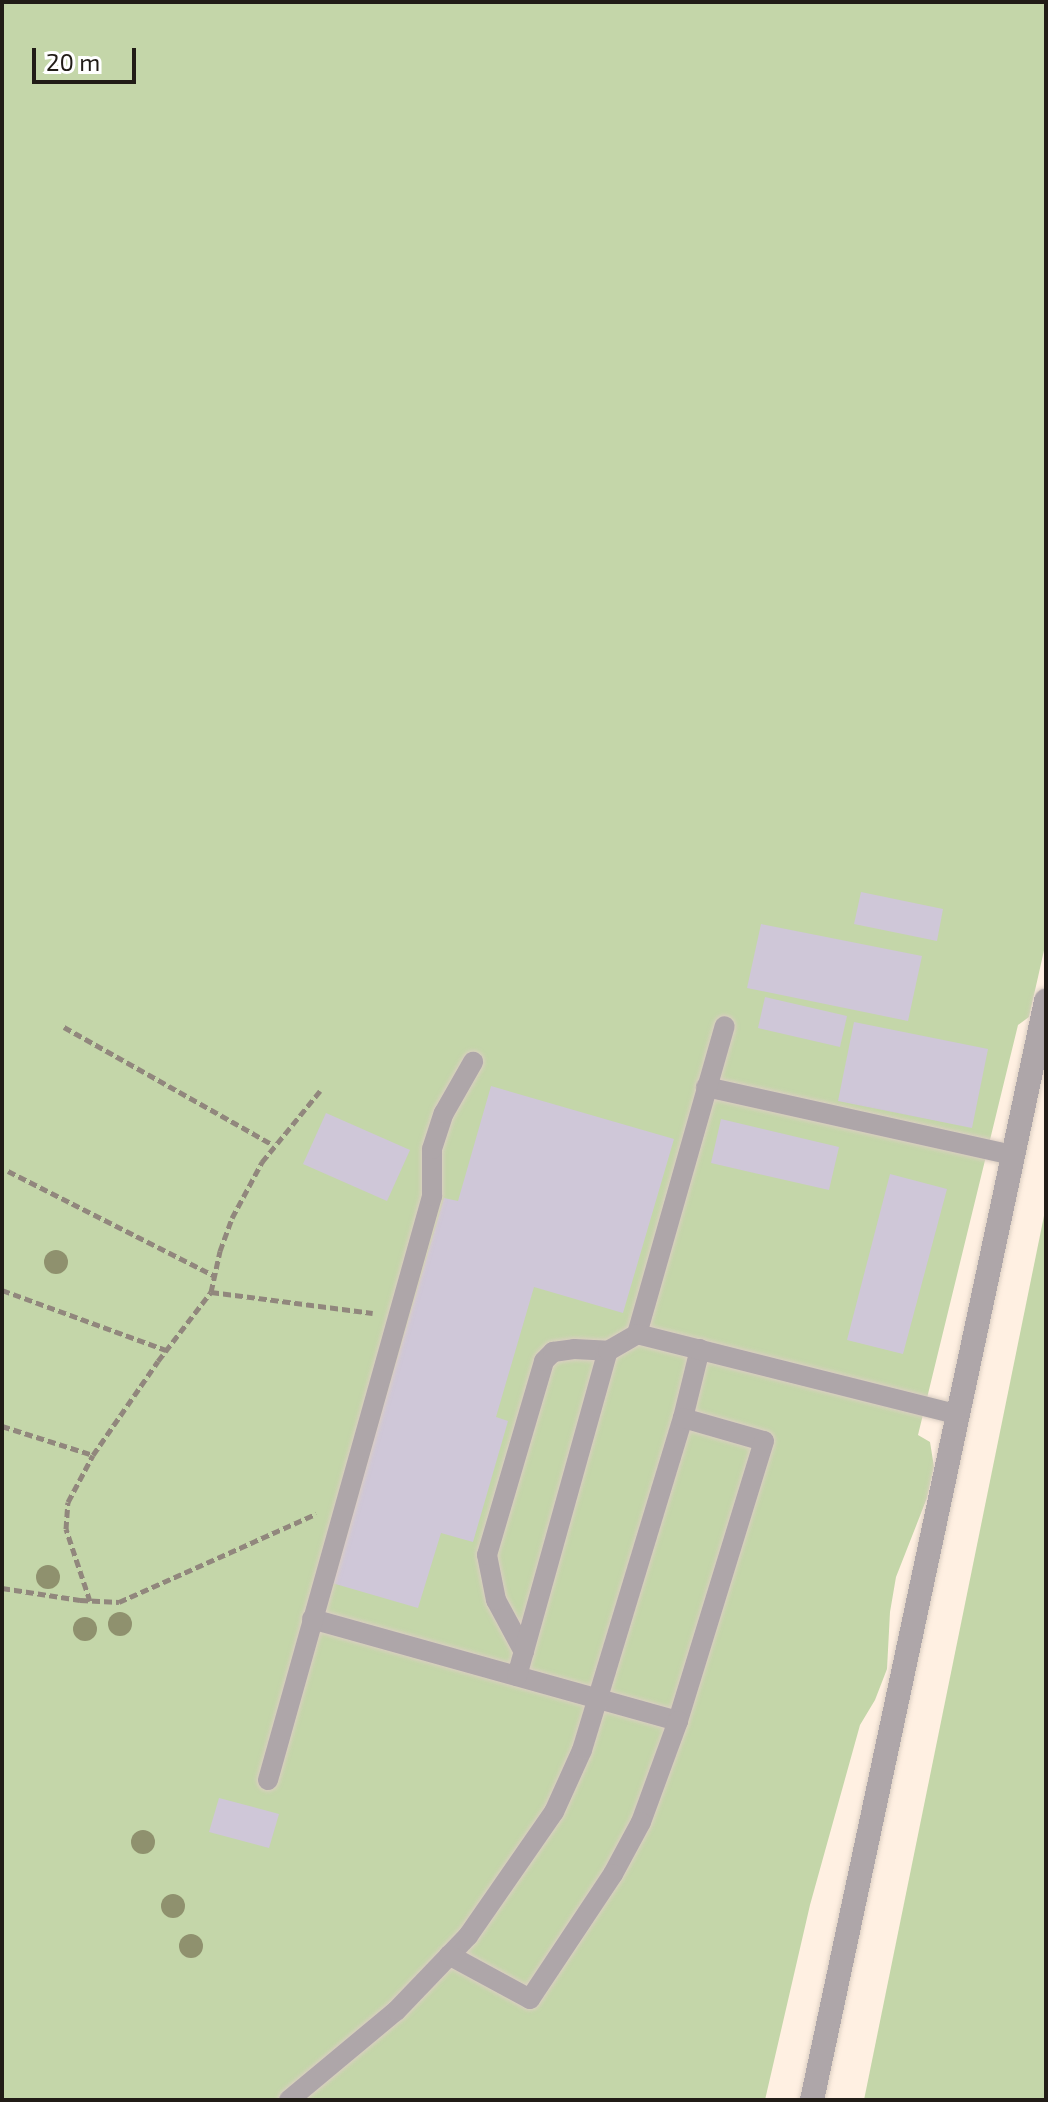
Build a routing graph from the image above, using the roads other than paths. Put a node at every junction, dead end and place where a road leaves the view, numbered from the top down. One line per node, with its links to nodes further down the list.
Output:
1 (1046, 1001): 5 (street)
2 (725, 1026): 4 (lane)
3 (473, 1062): 11 (lane)
4 (706, 1087): 5 (lane); 6 (lane)
5 (1012, 1155): 9 (street)
6 (637, 1334): 7 (lane); 8 (lane)
7 (700, 1349): 9 (lane); 10 (lane)
8 (608, 1351): 12 (lane); 12 (lane)
9 (956, 1414): 19 (street)
10 (683, 1418): 14 (lane); 15 (lane)
11 (312, 1619): 13 (lane); 16 (lane)
12 (524, 1652): 13 (lane)
13 (517, 1676): 14 (lane)
14 (598, 1698): 15 (lane); 17 (lane)
15 (678, 1721): 17 (lane)
16 (268, 1780)
17 (449, 1955): 18 (lane)
18 (289, 2100)
19 (812, 2100)

